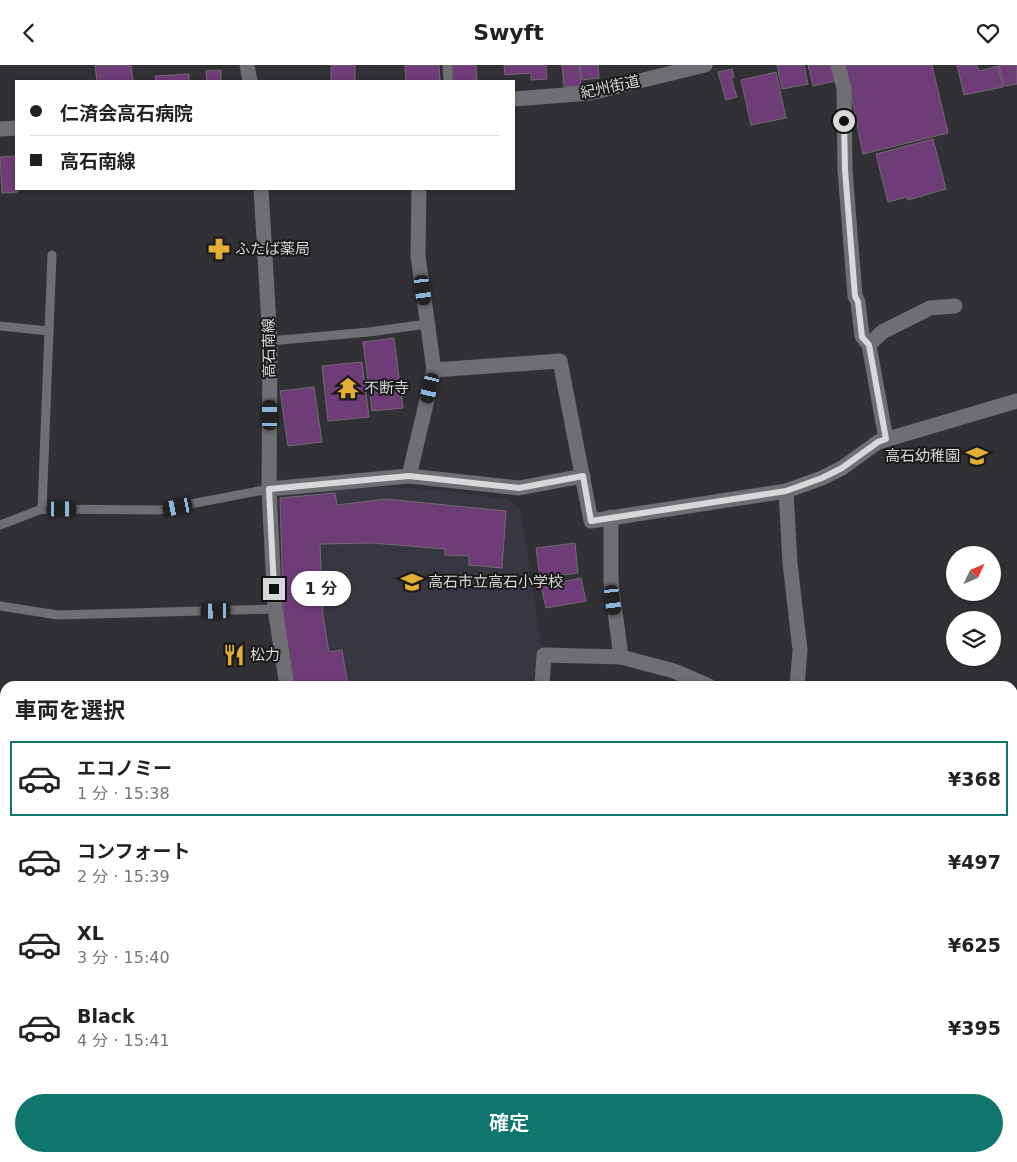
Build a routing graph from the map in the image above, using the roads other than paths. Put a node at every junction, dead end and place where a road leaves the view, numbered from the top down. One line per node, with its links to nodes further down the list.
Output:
1 (247, 65): 5 (street)
2 (446, 65): 6 (lane)
3 (705, 65): 7 (street, 紀州街道)
4 (838, 65): 18 (street)
5 (250, 80)
6 (448, 80)
7 (515, 99)
8 (15, 128): 9 (street)
9 (0, 129)
10 (260, 190): 17 (street, 高石南線)
11 (419, 190): 14 (street)
12 (52, 255): 16 (lane)
13 (955, 305): 18 (street)
14 (427, 324): 17 (lane); 19 (street)
15 (0, 327): 16 (lane)
16 (49, 331): 26 (lane)
17 (270, 341): 24 (street, 高石南線)
18 (869, 345): 21 (street)
19 (434, 370): 22 (street); 23 (street)
20 (1017, 401): 21 (street)
21 (886, 439): 25 (street)
22 (409, 476): 23 (street); 24 (street)
23 (583, 476): 27 (street)
24 (269, 489): 26 (lane); 30 (street, 高石南線)
25 (786, 491): 27 (street); 35 (street)
26 (42, 509): 28 (lane)
27 (611, 517): 31 (street)
28 (0, 525)
29 (0, 606): 30 (lane)
30 (274, 609): 32 (street, 高石南線)
31 (621, 657): 33 (street); 34 (street)
32 (286, 681)
33 (542, 681)
34 (697, 681)
35 (798, 681)

